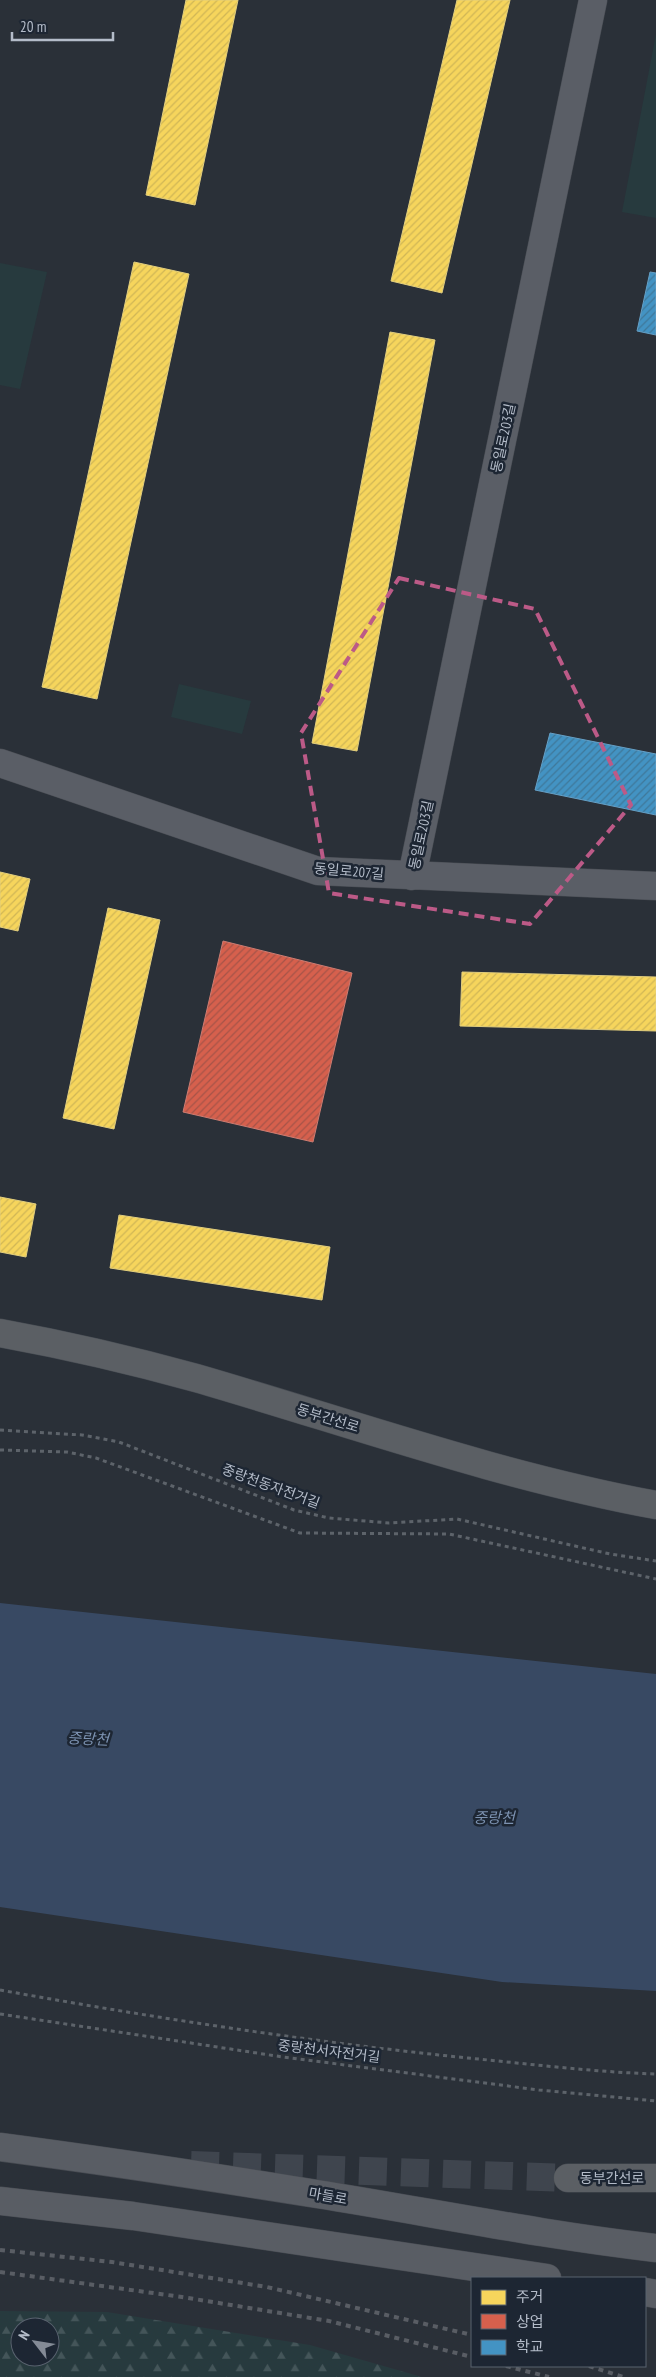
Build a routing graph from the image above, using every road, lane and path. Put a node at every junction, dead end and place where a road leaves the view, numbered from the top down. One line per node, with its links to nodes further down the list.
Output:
1 (593, 0): 3 (street, 동일로203길)
2 (0, 763): 3 (street, 동일로207길)
3 (412, 876): 4 (street, 동일로207길)
4 (656, 886)
5 (0, 1333): 8 (highway, 동부간선로)
6 (0, 1430): 9 (path, 중랑천동자전거길)
7 (0, 1450): 10 (path)
8 (656, 1505)
9 (656, 1561)
10 (656, 1578)
11 (0, 1990): 13 (path)
12 (0, 2014): 14 (path, 중랑천서자전거길)
13 (656, 2074)
14 (656, 2101)
15 (0, 2147): 19 (main road, 마들로)
16 (568, 2178): 17 (highway, 동부간선로)
17 (656, 2178)
18 (0, 2201): 20 (main road)
19 (656, 2248)
20 (540, 2277)

